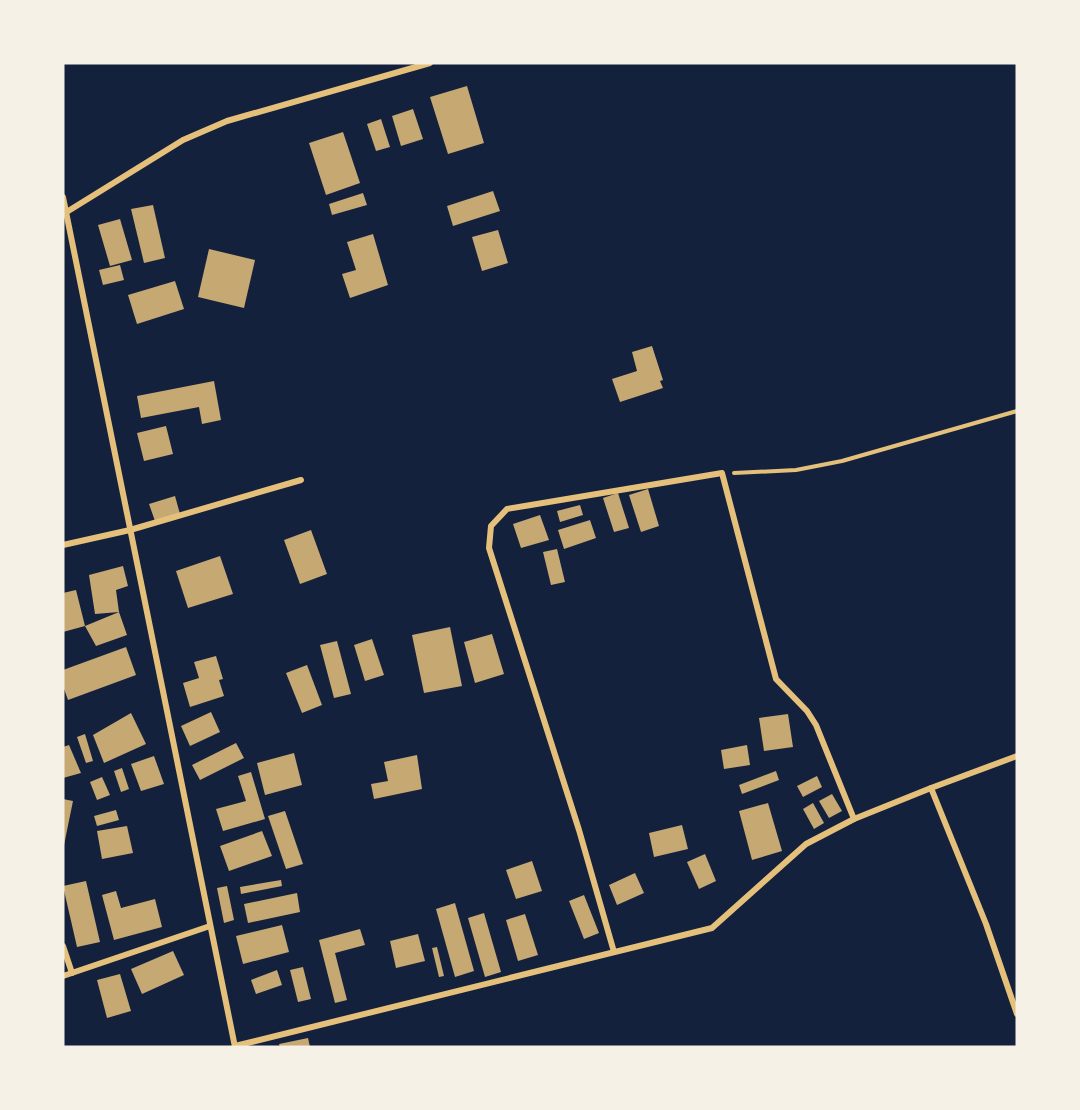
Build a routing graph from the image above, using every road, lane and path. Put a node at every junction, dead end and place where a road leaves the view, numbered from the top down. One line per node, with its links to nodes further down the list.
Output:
1 (430, 63): 3 (street)
2 (63, 196): 3 (street)
3 (64, 213): 7 (street)
4 (1017, 411): 5 (path)
5 (722, 473): 11 (street); 14 (street)
6 (301, 480): 7 (street)
7 (130, 530): 8 (street); 12 (street)
8 (63, 545)
9 (1017, 756): 10 (street)
10 (931, 788): 11 (street); 17 (street)
11 (854, 819): 14 (street)
12 (210, 926): 15 (street); 18 (street)
13 (63, 946): 15 (street)
14 (614, 952): 18 (street)
15 (72, 973): 16 (street)
16 (63, 976)
17 (1017, 1014)
18 (235, 1047)

